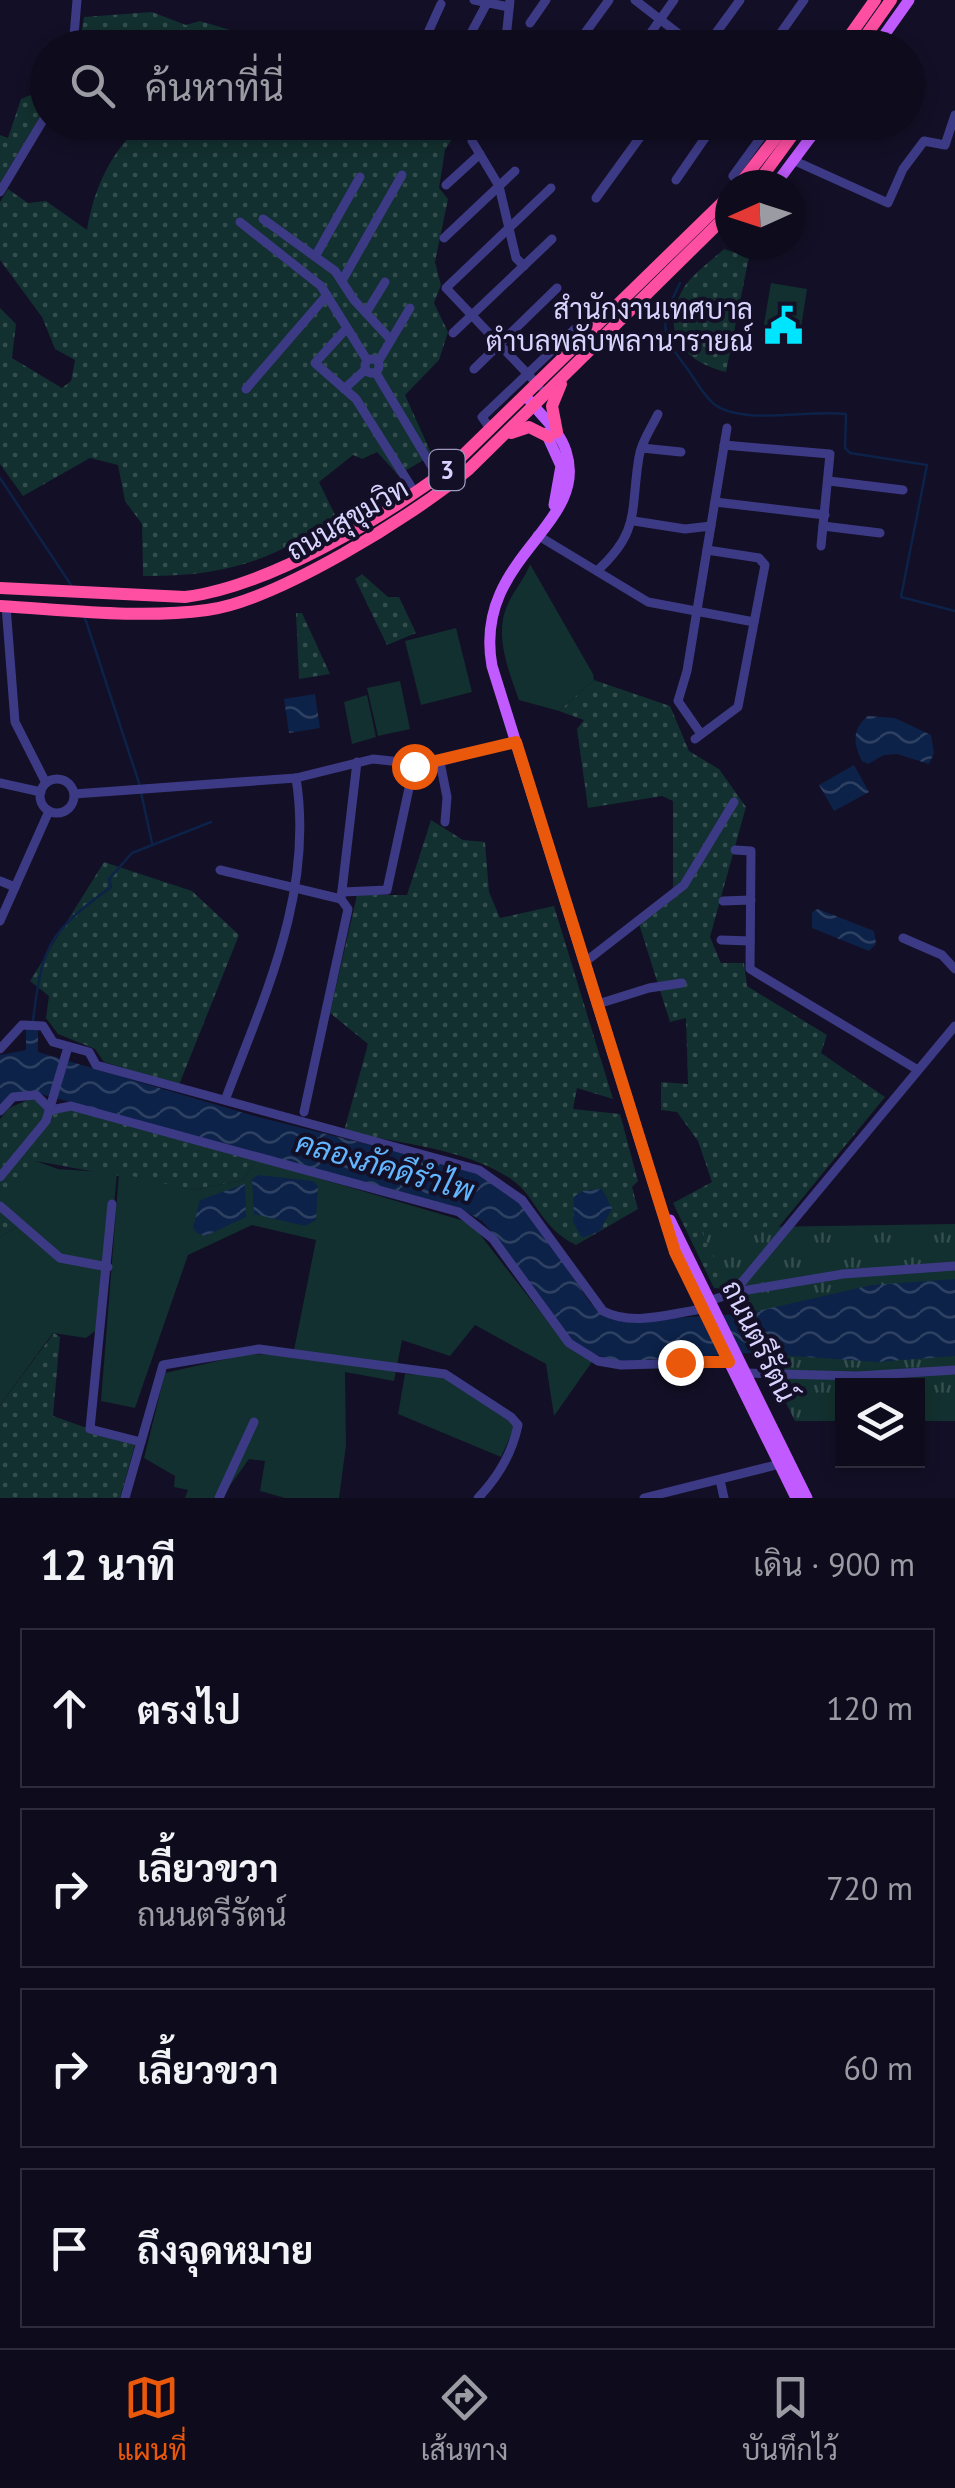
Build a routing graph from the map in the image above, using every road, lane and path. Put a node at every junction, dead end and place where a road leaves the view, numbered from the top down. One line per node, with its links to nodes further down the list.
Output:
1 (78, 0): 17 (street)
2 (474, 0): 12 (street)
3 (546, 0): 16 (street)
4 (609, 0): 21 (street)
5 (634, 0): 15 (street)
6 (674, 0): 15 (street)
7 (740, 0): 24 (street)
8 (804, 0): 25 (street)
9 (875, 0): 26 (highway)
10 (891, 0): 27 (highway)
11 (908, 0): 28 (main road)
12 (487, 3): 14 (street); 19 (street)
13 (441, 4): 18 (street)
14 (509, 4): 20 (street)
15 (660, 20): 22 (street); 23 (street)
16 (530, 23)
17 (75, 30)
18 (429, 30)
19 (473, 30)
20 (507, 30)
21 (587, 30)
22 (653, 30)
23 (673, 30)
24 (718, 30)
25 (783, 30)
26 (854, 30)
27 (869, 30)
28 (887, 30)
29 (955, 115): 30 (street)
30 (953, 129): 40 (street)
31 (31, 140): 52 (street)
32 (638, 140): 53 (street)
33 (704, 140): 48 (street)
34 (759, 140): 41 (street)
35 (774, 140): 42 (highway)
36 (789, 140): 43 (highway)
37 (809, 140): 40 (main road)
38 (472, 142): 39 (street)
39 (480, 154): 49 (street); 50 (street)
40 (794, 161): 44 (main road)
41 (737, 170)
42 (751, 170)
43 (767, 170)
44 (787, 170)
45 (514, 171): 50 (street)
46 (402, 175): 63 (street)
47 (360, 177): 61 (street)
48 (676, 180)
49 (446, 185)
50 (499, 186): 58 (street); 59 (street)
51 (551, 188): 58 (street)
52 (0, 192)
53 (596, 198)
54 (715, 210): 72 (highway, ถนนสุขุมวิท / 3)
55 (263, 219): 61 (street)
56 (240, 222): 66 (street)
57 (715, 227): 76 (highway, ถนนสุขุมวิท / 3)
58 (509, 228): 62 (street); 69 (street)
59 (444, 238)
60 (552, 239): 62 (street)
61 (316, 255): 63 (street)
62 (524, 266): 69 (street)
63 (344, 279): 68 (street)
64 (384, 282): 68 (street)
65 (557, 288): 74 (street)
66 (327, 294): 70 (street); 81 (street)
67 (410, 308): 73 (street)
68 (366, 313): 73 (street)
69 (472, 316): 71 (street); 74 (street)
70 (346, 329): 75 (street); 80 (street)
71 (453, 333)
72 (588, 336): 78 (street); 79 (highway, ถนนสุขุมวิท / 3)
73 (390, 340): 75 (street)
74 (499, 344): 77 (street); 78 (street)
75 (371, 366): 80 (street); 90 (street)
76 (570, 369): 82 (highway, ถนนสุขุมวิท / 3); 85 (highway)
77 (474, 370)
78 (528, 374): 79 (street); 86 (street)
79 (539, 386): 82 (highway, ถนนสุขุมวิท / 3)
80 (344, 388): 93 (street)
81 (246, 389)
82 (527, 405): 85 (main road, ถนนตรีรัตน์); 86 (highway, ถนนสุขุมวิท / 3)
83 (658, 414): 88 (street)
84 (727, 428): 87 (street)
85 (553, 434): 86 (highway); 99 (main road, ถนนตรีรัตน์)
86 (494, 437): 90 (highway, ถนนสุขุมวิท / 3); 100 (highway, ถนนสุขุมวิท / 3)
87 (724, 445): 91 (street); 94 (street)
88 (642, 448): 89 (street); 95 (street)
89 (680, 452)
90 (438, 477): 93 (highway, ถนนสุขุมวิท / 3)
91 (829, 481): 92 (street); 96 (street)
92 (904, 490)
93 (414, 492): 100 (highway, ถนนสุขุมวิท / 3)
94 (715, 502): 96 (street); 97 (street)
95 (634, 521): 97 (street); 103 (street)
96 (824, 521): 98 (street); 101 (street)
97 (711, 526): 102 (street)
98 (880, 533)
99 (537, 535): 103 (street); 108 (main road, ถนนตรีรัตน์)
100 (352, 536): 104 (highway, ถนนสุขุมวิท / 3); 105 (highway, ถนนสุขุมวิท / 3)
101 (820, 546)
102 (707, 550): 106 (street); 107 (street)
103 (597, 571): 106 (street)
104 (0, 588)
105 (3, 606): 114 (street)
106 (698, 610): 107 (street); 107 (street)
107 (754, 622)
108 (516, 742): 110 (street); 131 (main road, ถนนตรีรัตน์)
109 (357, 762): 111 (street); 112 (street); 124 (street)
110 (440, 762): 111 (street); 118 (street)
111 (414, 766): 124 (street)
112 (296, 778): 115 (street); 123 (street)
113 (0, 783): 114 (street)
114 (43, 788): 115 (street); 117 (street)
115 (74, 794): 117 (street)
116 (734, 802): 131 (street)
117 (49, 811): 122 (street)
118 (445, 822)
119 (735, 850): 125 (street)
120 (220, 870): 123 (street)
121 (0, 881): 122 (street)
122 (15, 887): 127 (street)
123 (294, 890): 124 (street); 139 (street)
124 (341, 896): 142 (street)
125 (750, 900): 126 (street); 130 (street)
126 (723, 901)
127 (0, 921)
128 (903, 938): 132 (street)
129 (721, 940): 130 (street)
130 (750, 941): 138 (street)
131 (585, 962): 134 (main road, ถนนตรีรัตน์)
132 (955, 969)
133 (682, 983): 134 (street)
134 (598, 1004): 149 (main road, ถนนตรีรัตน์)
135 (955, 1026): 138 (street)
136 (0, 1049): 137 (street)
137 (67, 1050): 140 (street); 149 (street)
138 (918, 1070): 148 (street)
139 (227, 1095)
140 (52, 1106): 141 (street); 143 (street); 150 (street)
141 (0, 1111)
142 (304, 1112)
143 (0, 1177)
144 (112, 1204): 147 (street)
145 (0, 1206): 147 (street)
146 (955, 1266): 148 (street)
147 (108, 1267): 153 (street)
148 (733, 1292): 149 (street)
149 (710, 1306): 150 (main road, ถนนตรีรัตน์)
150 (739, 1366): 151 (street); 154 (main road, ถนนตรีรัตน์); 162 (main road, ถนนตรีรัตน์)
151 (955, 1370)
152 (254, 1422): 157 (street)
153 (141, 1442): 156 (street); 158 (street)
154 (780, 1464): 155 (street); 161 (main road, ถนนตรีรัตน์)
155 (720, 1480): 159 (street); 160 (street)
156 (125, 1498)
157 (219, 1498)
158 (478, 1498)
159 (644, 1498)
160 (724, 1498)
161 (796, 1498)
162 (807, 1498)

